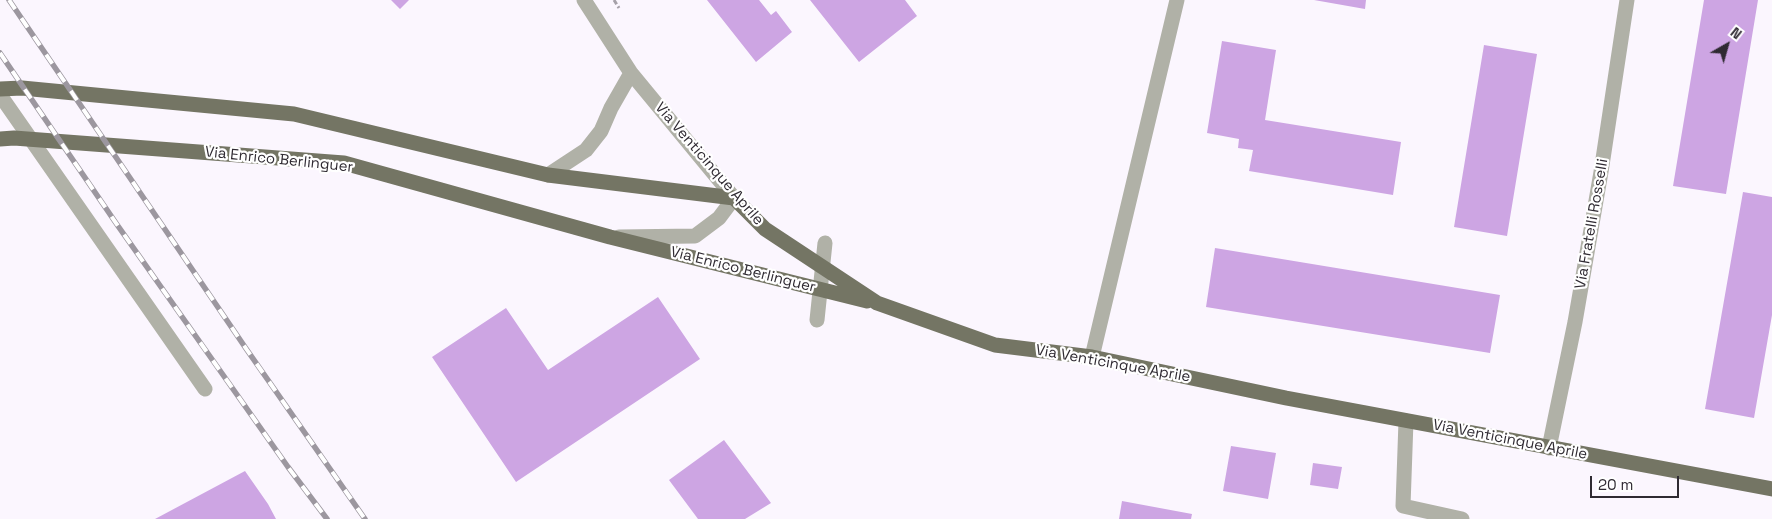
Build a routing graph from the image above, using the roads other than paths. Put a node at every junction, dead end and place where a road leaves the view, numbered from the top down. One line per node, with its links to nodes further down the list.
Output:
1 (584, 0): 4 (street, Via Venticinque Aprile)
2 (1177, 0): 16 (street)
3 (1627, 0): 19 (street, Via Fratelli Rosselli)
4 (631, 73): 8 (street); 9 (street, Via Venticinque Aprile)
5 (0, 89): 8 (main road)
6 (0, 95): 17 (street)
7 (0, 139): 10 (main road, Via Enrico Berlinguer)
8 (548, 175): 9 (main road)
9 (734, 198): 10 (street, Via Enrico Berlinguer); 12 (main road, Via Venticinque Aprile)
10 (610, 237): 13 (main road, Via Enrico Berlinguer)
11 (825, 243): 12 (street)
12 (822, 267): 13 (street); 14 (main road, Via Venticinque Aprile)
13 (820, 290): 14 (main road, Via Enrico Berlinguer); 15 (street)
14 (877, 303): 16 (main road, Via Venticinque Aprile)
15 (817, 320)
16 (1092, 357): 18 (main road, Via Venticinque Aprile)
17 (205, 389)
18 (1406, 420): 19 (main road, Via Venticinque Aprile); 21 (street)
19 (1549, 448): 20 (main road, Via Venticinque Aprile)
20 (1772, 490)
21 (1462, 519)

